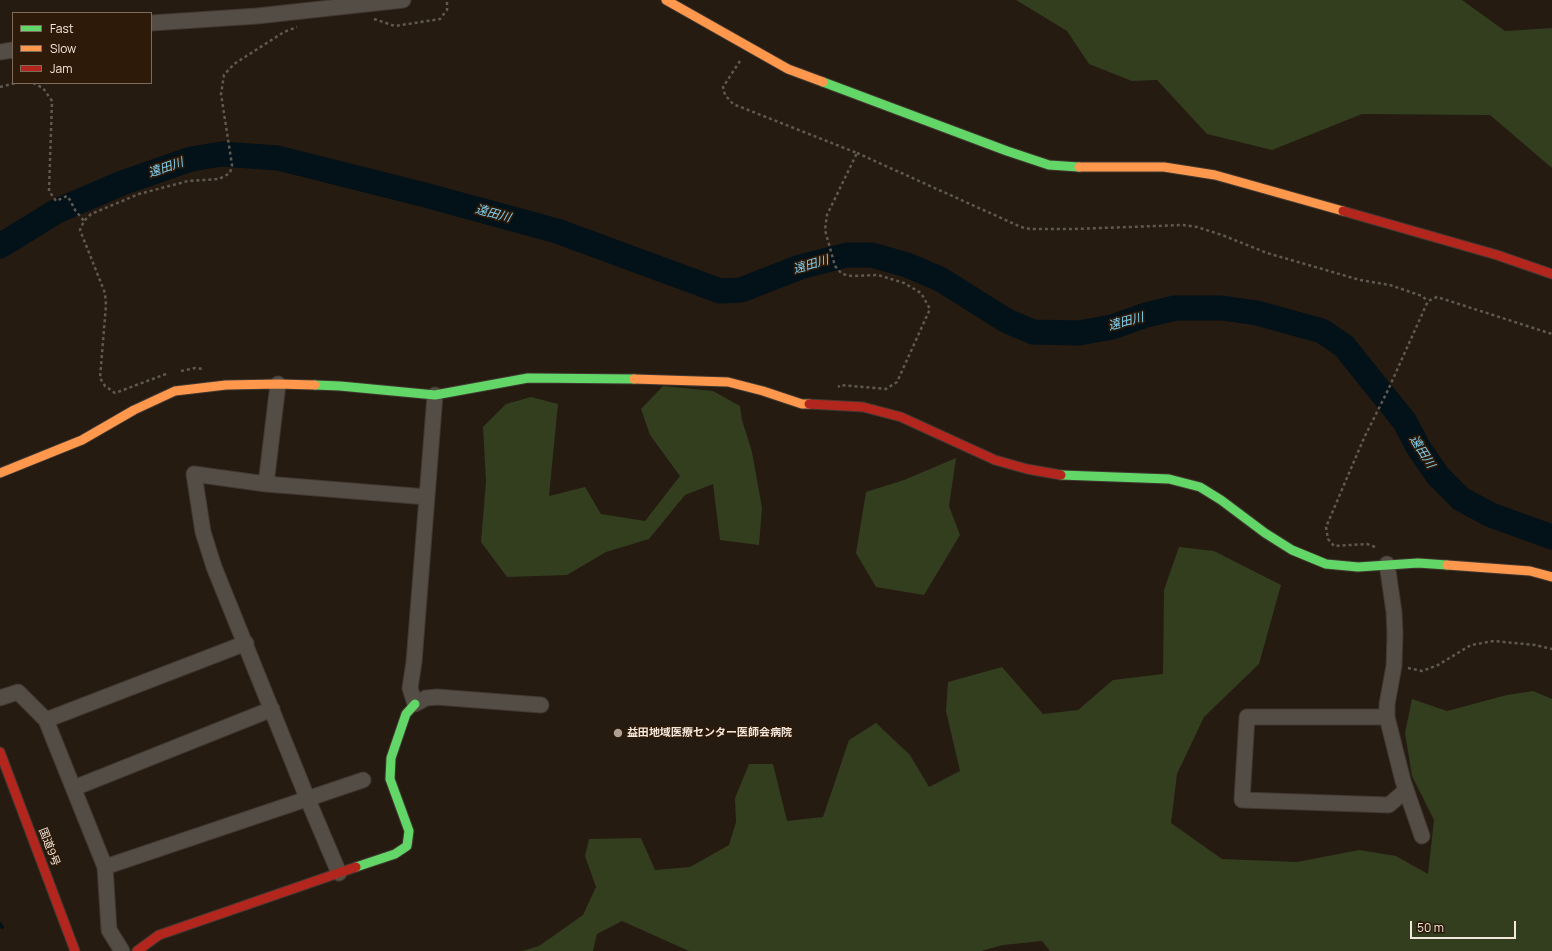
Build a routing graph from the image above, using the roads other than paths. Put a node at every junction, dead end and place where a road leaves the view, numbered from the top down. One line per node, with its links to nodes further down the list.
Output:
1 (404, 0): 3 (street)
2 (666, 0): 6 (main road)
3 (152, 23)
4 (12, 50): 5 (street)
5 (0, 52)
6 (1552, 274)
7 (278, 384): 8 (main road); 9 (main road); 10 (street)
8 (435, 395): 11 (street); 12 (main road)
9 (0, 473)
10 (266, 484): 11 (street); 14 (street)
11 (427, 497): 16 (street)
12 (1387, 564): 13 (main road); 19 (street)
13 (1552, 577)
14 (246, 642): 18 (street); 20 (street)
15 (0, 698): 20 (street)
16 (415, 704): 17 (street); 28 (main road)
17 (541, 705)
18 (272, 709): 23 (street); 25 (street)
19 (1387, 718): 24 (street); 24 (street)
20 (46, 720): 23 (street)
21 (0, 752): 29 (main road, 国道9号)
22 (363, 780): 25 (street)
23 (74, 788): 27 (street)
24 (1406, 790): 26 (street)
25 (308, 800): 27 (street); 28 (street)
26 (1422, 836)
27 (105, 867): 30 (street)
28 (339, 873): 31 (main road)
29 (75, 951)
30 (122, 951)
31 (137, 951)

